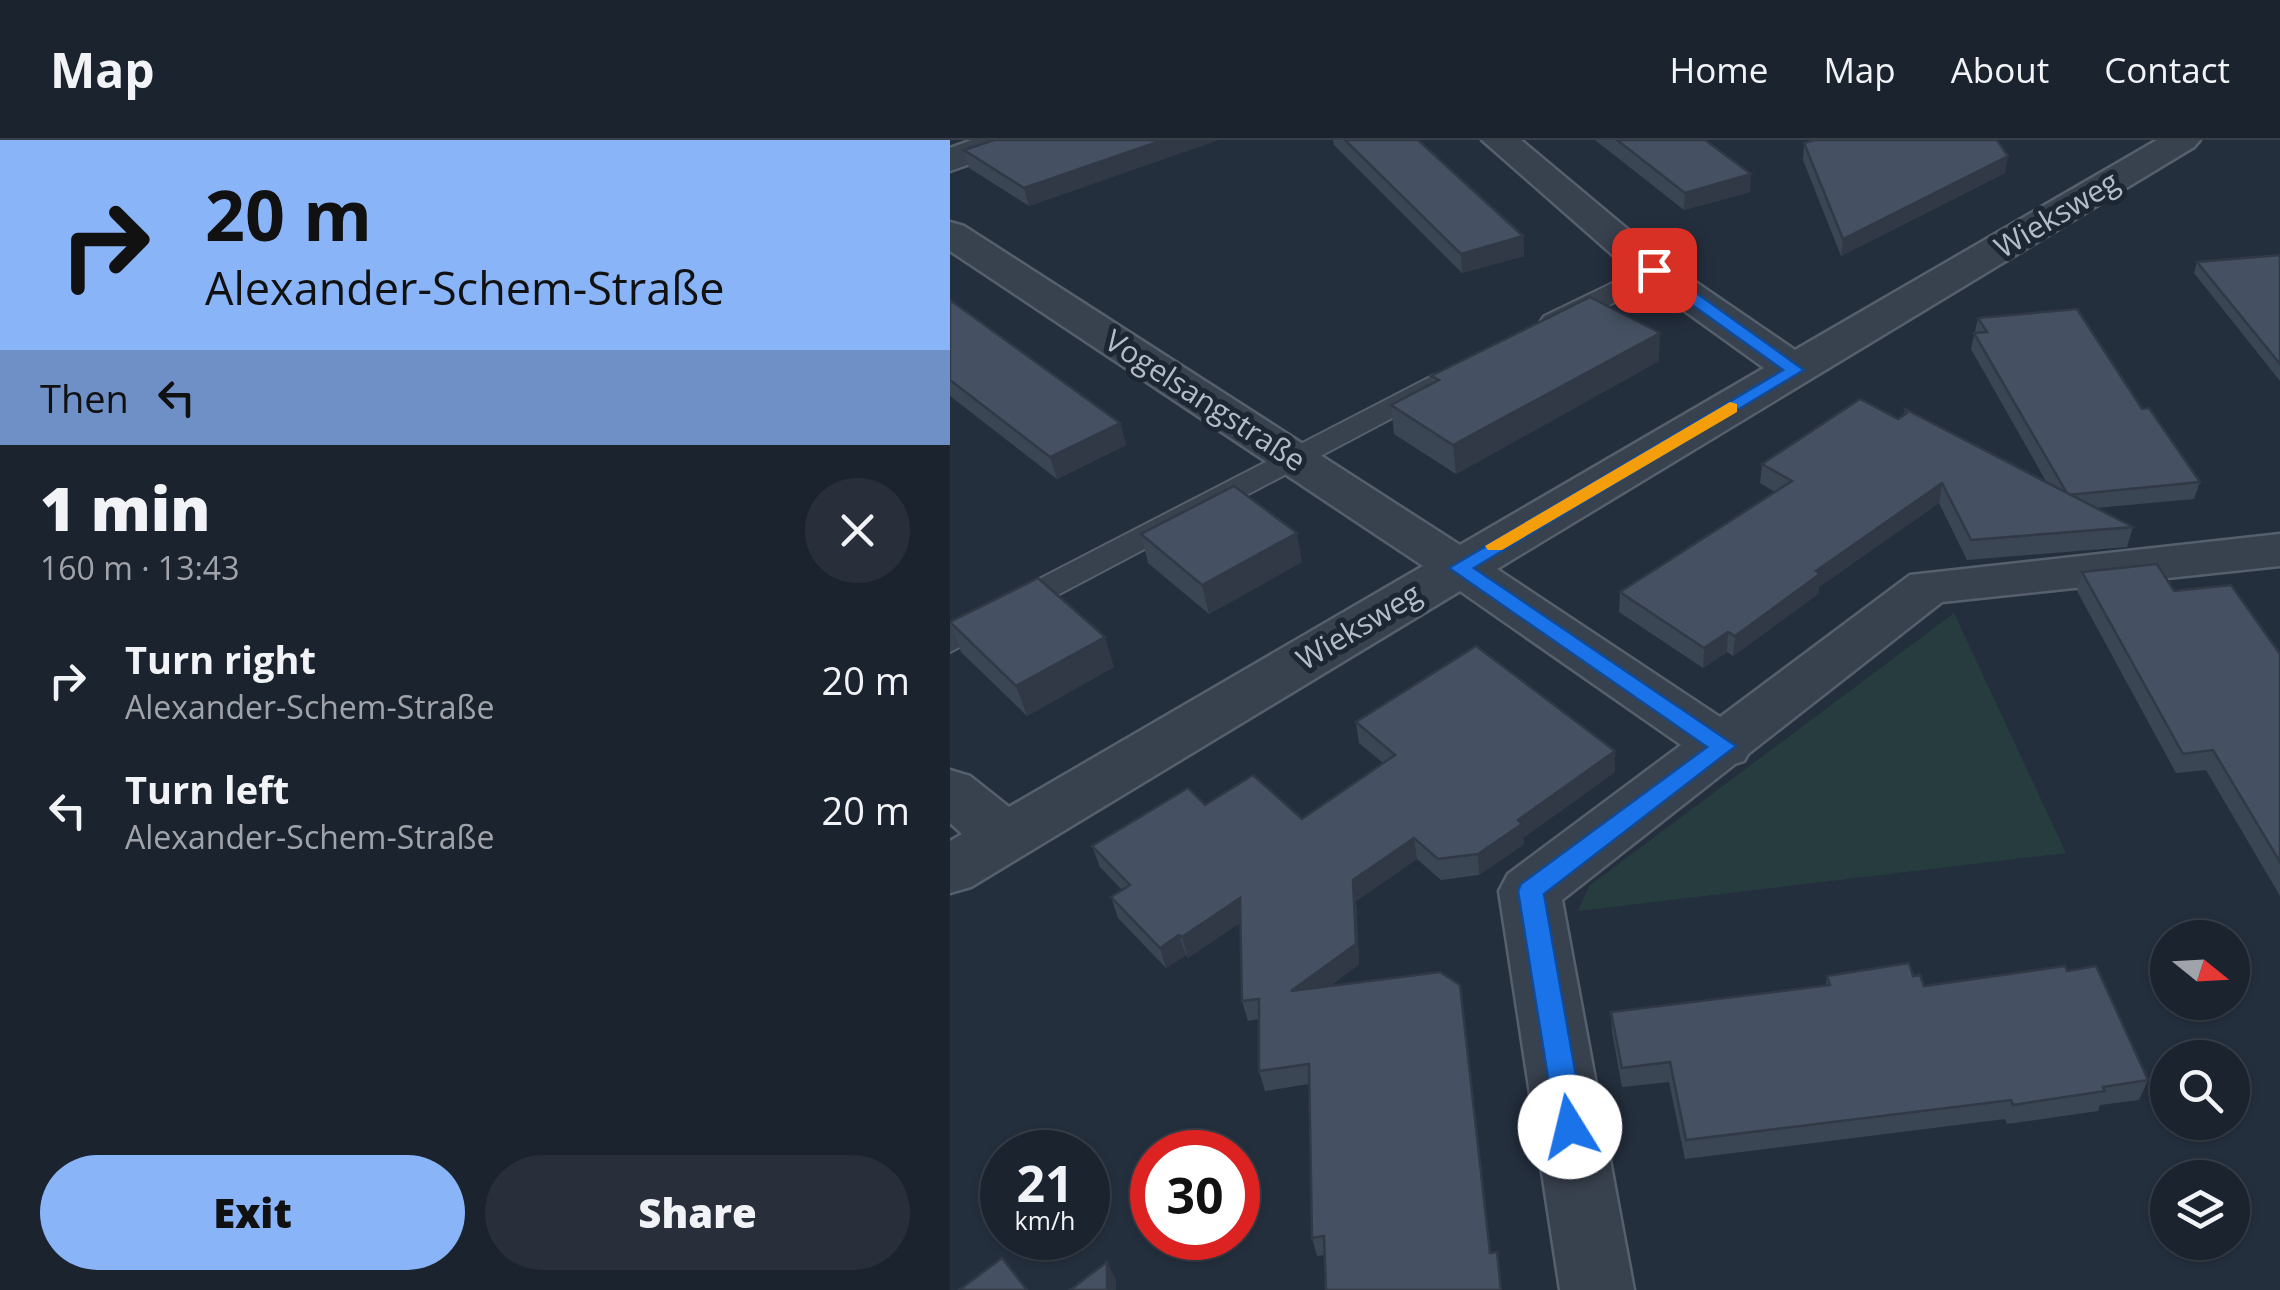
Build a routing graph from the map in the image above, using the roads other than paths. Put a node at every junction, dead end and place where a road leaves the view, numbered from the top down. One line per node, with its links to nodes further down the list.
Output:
1 (1006, 140): 4 (street)
2 (1500, 140): 6 (street)
3 (2182, 140): 9 (street, Wieksweg)
4 (950, 160)
5 (950, 234): 10 (street, Vogelsangstraße)
6 (1654, 270): 7 (lane); 9 (street)
7 (1533, 333)
8 (1464, 368): 10 (lane)
9 (1795, 370): 12 (street, Wieksweg)
10 (1291, 458): 12 (street, Vogelsangstraße); 13 (lane)
11 (2280, 550): 14 (street)
12 (1459, 568): 14 (street, Vogelsangstraße); 16 (street, Wieksweg)
13 (950, 640)
14 (1724, 746): 18 (street)
15 (950, 791): 16 (street)
16 (1006, 837): 17 (street, Wieksweg)
17 (950, 870)
18 (1596, 1290)

